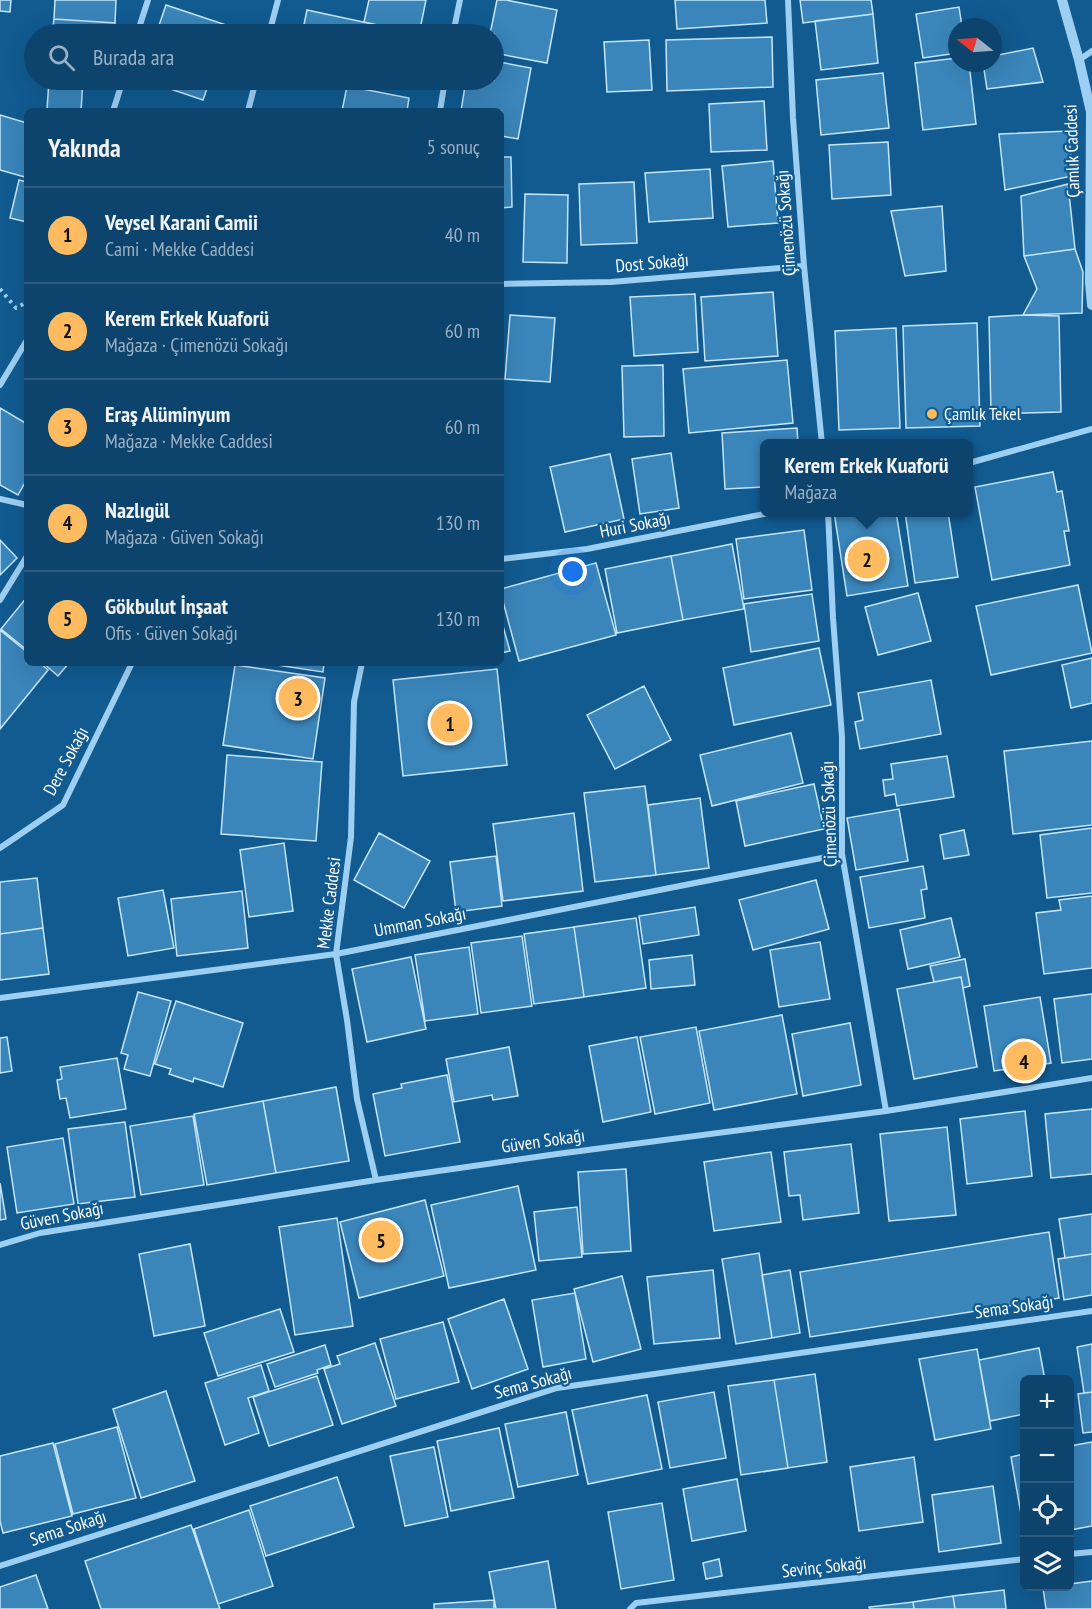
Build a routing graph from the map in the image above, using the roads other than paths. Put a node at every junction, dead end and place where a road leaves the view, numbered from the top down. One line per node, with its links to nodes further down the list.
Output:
1 (148, 0): 6 (street)
2 (278, 0): 7 (street)
3 (460, 0): 8 (street)
4 (788, 0): 17 (street, Çimenözü Sokağı)
5 (1062, 0): 10 (street, Çamlık Caddesi)
6 (140, 24)
7 (272, 24)
8 (455, 24)
9 (1092, 51): 10 (street)
10 (1079, 60): 18 (street, Çamlık Caddesi)
11 (120, 90): 14 (street)
12 (253, 90): 15 (street)
13 (443, 90): 16 (street)
14 (114, 108)
15 (249, 108)
16 (440, 108)
17 (804, 266): 19 (street, Dost Sokağı); 24 (street, Çimenözü Sokağı)
18 (1091, 282): 20 (street, Çamlık Caddesi)
19 (504, 284)
20 (1092, 305)
21 (24, 345): 22 (street)
22 (0, 385)
23 (1092, 429): 25 (street)
24 (821, 439)
25 (973, 462)
26 (0, 498): 27 (street)
27 (24, 504)
28 (760, 516): 30 (street, Huri Sokağı)
29 (828, 517): 36 (street, Çimenözü Sokağı)
30 (504, 560)
31 (24, 561): 32 (street)
32 (0, 600)
33 (131, 666): 35 (street, Dere Sokağı)
34 (361, 666): 37 (street, Mekke Caddesi)
35 (0, 848)
36 (842, 854): 37 (street, Umman Sokağı); 40 (street, Çimenözü Sokağı)
37 (336, 954): 38 (street, Umman Sokağı); 41 (street, Mekke Caddesi)
38 (0, 998)
39 (1092, 1078): 40 (street, Güven Sokağı)
40 (886, 1111): 41 (street, Güven Sokağı)
41 (376, 1180): 42 (street, Güven Sokağı)
42 (0, 1245)
43 (1092, 1311): 47 (street, Sema Sokağı)
44 (1092, 1552): 45 (street)
45 (1074, 1554)
46 (1020, 1559): 48 (street, Sevinç Sokağı)
47 (0, 1566)
48 (630, 1609)

